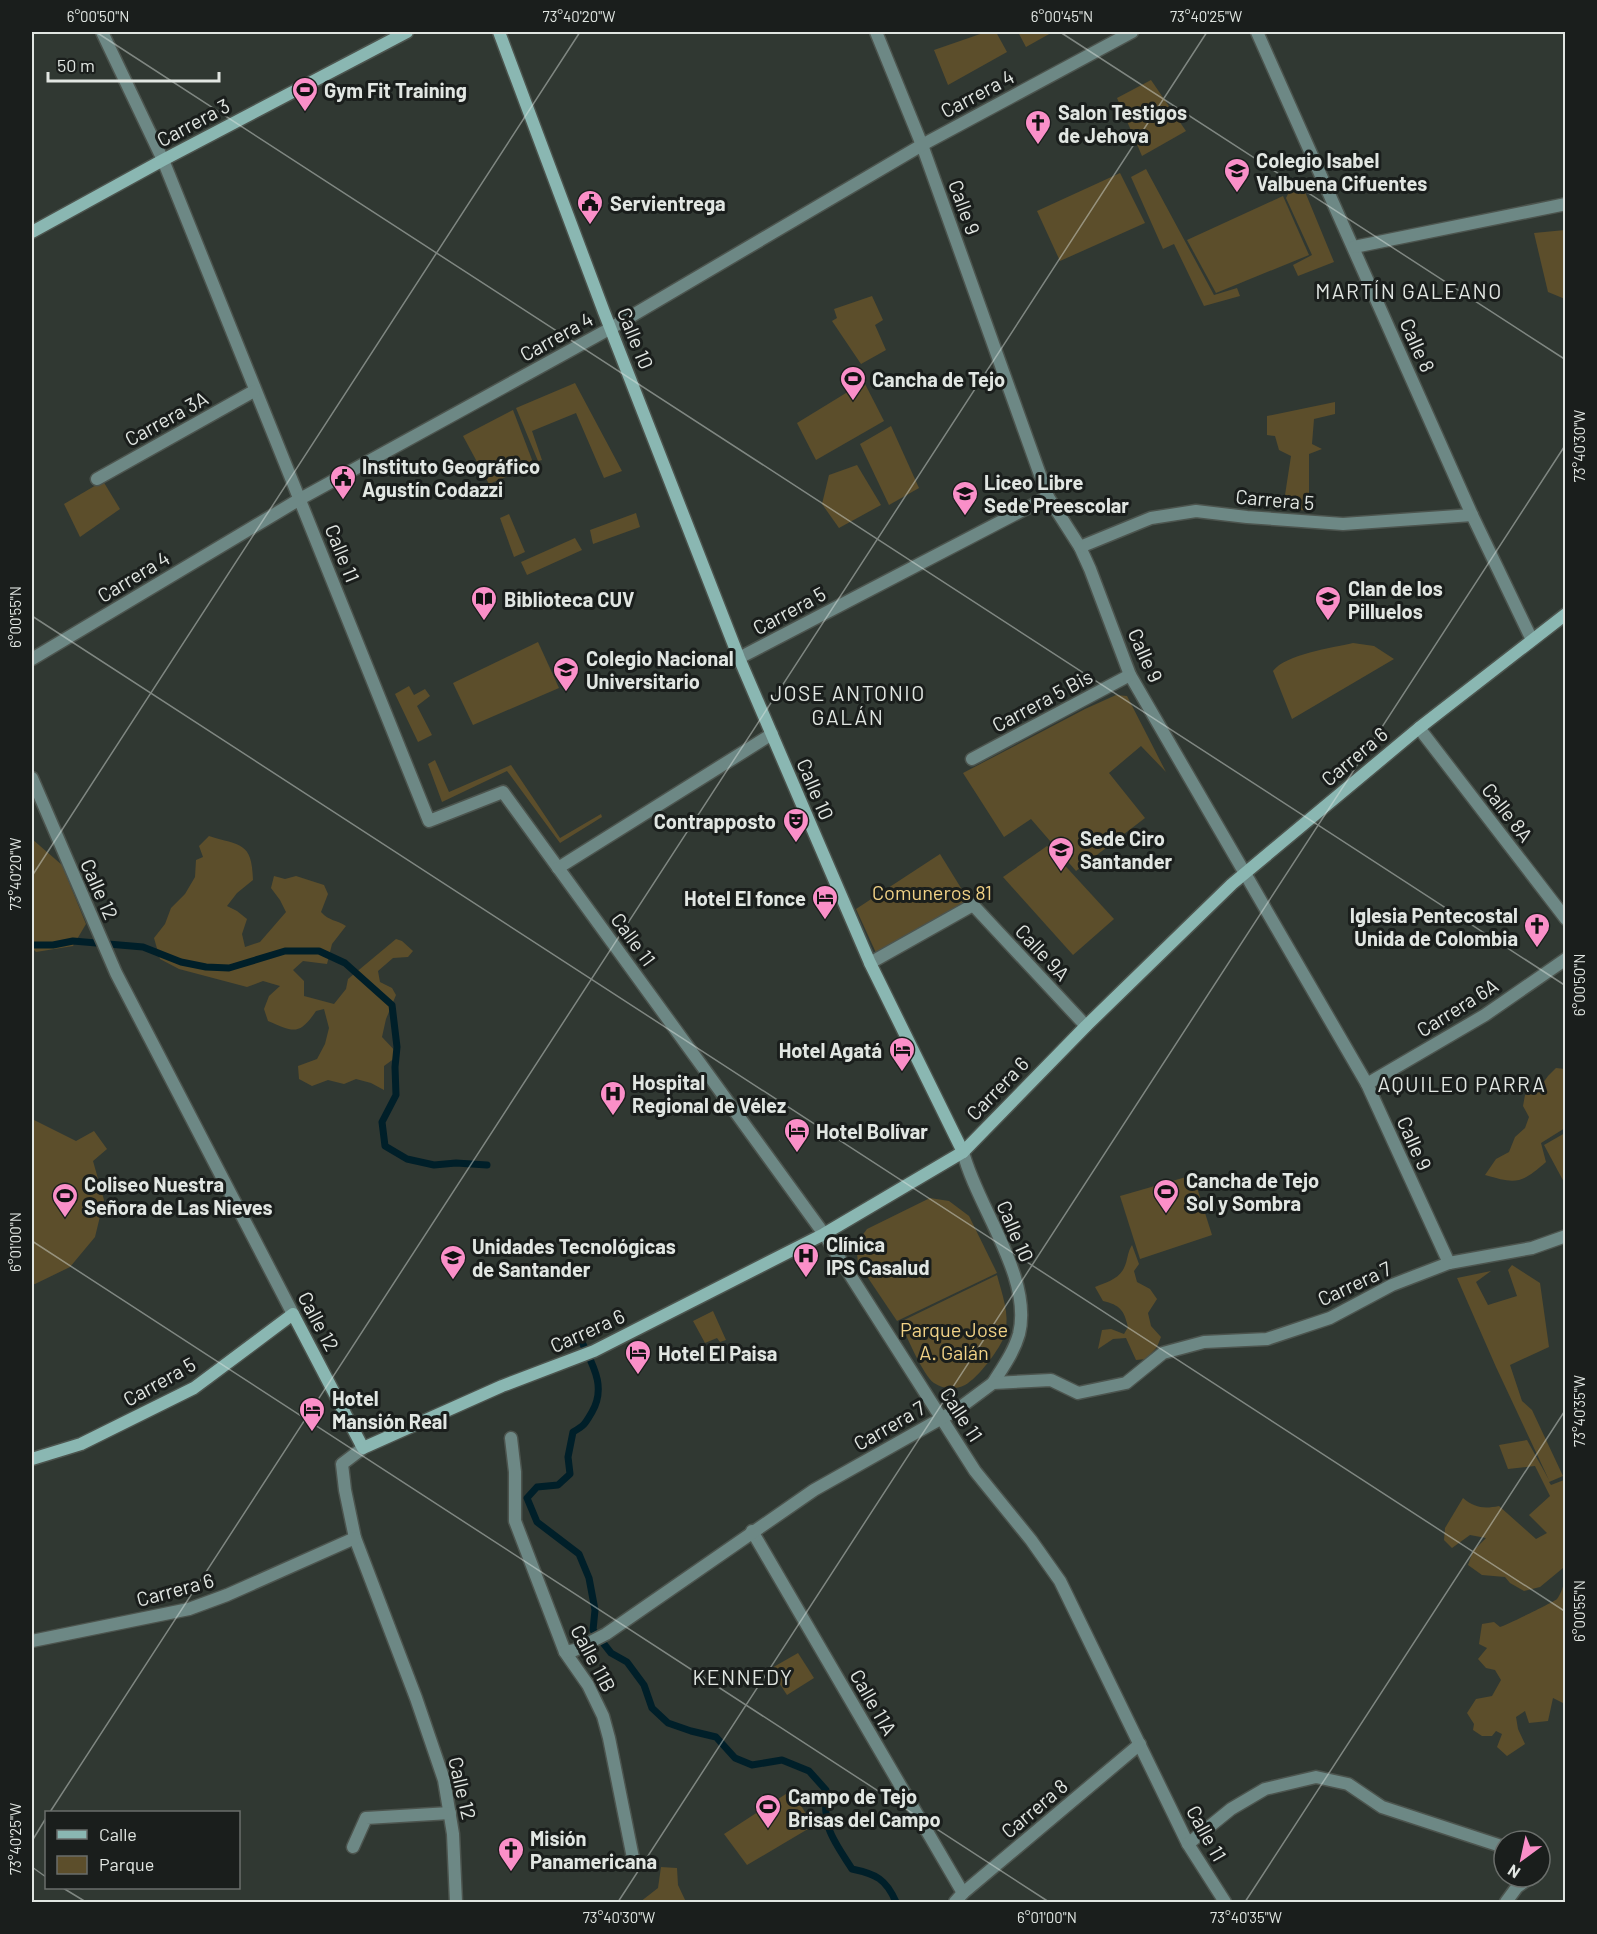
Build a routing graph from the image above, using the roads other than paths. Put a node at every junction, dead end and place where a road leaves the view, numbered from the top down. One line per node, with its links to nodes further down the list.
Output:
1 (102, 32): 8 (street, Calle 11)
2 (407, 32): 8 (main road, Carrera 3)
3 (499, 32): 12 (main road, Calle 10)
4 (876, 32): 7 (street, Calle 9)
5 (1132, 32): 7 (street, Carrera 4)
6 (1257, 32): 11 (street, Calle 8)
7 (922, 145): 12 (street, Carrera 4); 15 (street, Calle 9)
8 (163, 160): 10 (main road, Carrera 3); 13 (street, Calle 11)
9 (1566, 204): 11 (street)
10 (32, 232)
11 (1354, 247): 17 (street, Calle 8)
12 (611, 328): 16 (street, Carrera 4); 21 (main road, Calle 10)
13 (254, 391): 14 (street, Carrera 3A); 16 (street, Calle 11)
14 (96, 480)
15 (1048, 497): 18 (street, Calle 9); 21 (street, Carrera 5)
16 (300, 499): 22 (street, Carrera 4); 28 (street, Calle 11)
17 (1472, 515): 18 (street, Carrera 5); 20 (street, Calle 8)
18 (1080, 547): 23 (street, Calle 9)
19 (1566, 614): 20 (main road, Carrera 6)
20 (1532, 640): 24 (main road, Carrera 6)
21 (739, 658): 25 (main road, Calle 10)
22 (32, 659)
23 (1130, 675): 26 (street, Carrera 5 Bis); 29 (street, Calle 9)
24 (1419, 728): 29 (main road, Carrera 6); 30 (street, Calle 8A)
25 (772, 735): 28 (street); 32 (main road, Calle 10)
26 (972, 759)
27 (32, 778): 39 (street, Calle 12)
28 (558, 868): 36 (street, Calle 11)
29 (1245, 872): 33 (main road, Carrera 6); 34 (street, Calle 9)
30 (1566, 919)
31 (1566, 960): 34 (street, Carrera 6A)
32 (870, 963): 33 (street, Calle 9A); 35 (main road, Calle 10)
33 (1086, 1026): 35 (main road, Carrera 6)
34 (1367, 1084): 38 (street, Calle 9)
35 (963, 1152): 36 (main road, Carrera 6); 40 (street, Calle 10)
36 (824, 1234): 41 (street, Calle 11); 43 (main road, Carrera 6)
37 (1566, 1236): 38 (street, Carrera 7)
38 (1449, 1263): 40 (street, Carrera 7)
39 (293, 1314): 43 (main road, Calle 12); 44 (main road, Carrera 5)
40 (993, 1383): 41 (street, Carrera 7)
41 (940, 1417): 45 (street, Carrera 7); 49 (street, Calle 11)
42 (511, 1438): 48 (street, Calle 11B)
43 (363, 1448): 46 (street, Calle 12)
44 (32, 1459)
45 (752, 1531): 48 (street, Carrera 7); 56 (street, Calle 11A)
46 (355, 1538): 47 (street, Carrera 6); 50 (street, Calle 12)
47 (32, 1641)
48 (570, 1651): 54 (street, Calle 11B)
49 (1140, 1744): 52 (street, Calle 11); 56 (street, Carrera 8)
50 (450, 1813): 53 (street); 57 (street, Calle 12)
51 (1492, 1843): 52 (street)
52 (1188, 1844): 59 (street, Calle 11)
53 (353, 1847)
54 (634, 1863)
55 (1516, 1889): 60 (street)
56 (963, 1893): 58 (street, Carrera 8)
57 (456, 1902)
58 (955, 1902)
59 (1226, 1902)
60 (1506, 1902)

